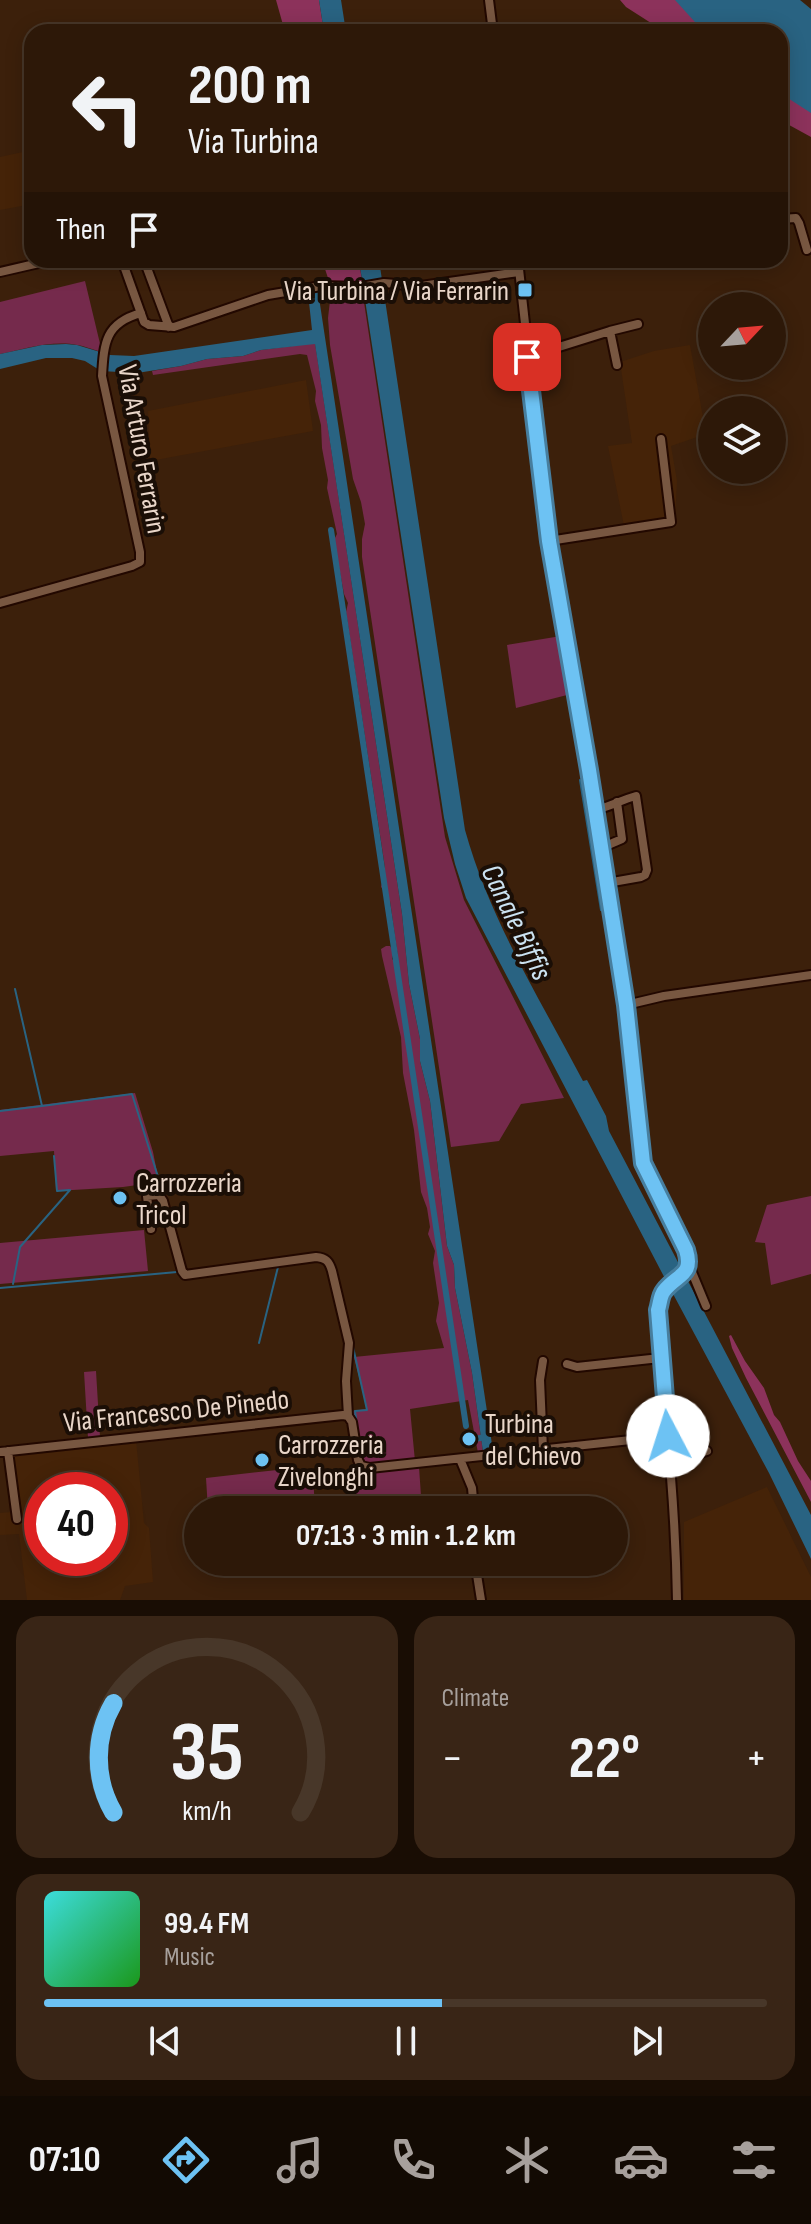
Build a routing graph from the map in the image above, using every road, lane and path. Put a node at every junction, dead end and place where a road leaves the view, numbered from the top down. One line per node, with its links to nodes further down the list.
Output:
1 (489, 0): 2 (street)
2 (492, 24)
3 (788, 218): 4 (street)
4 (807, 250)
5 (24, 266): 9 (street)
6 (125, 268): 11 (street)
7 (147, 268): 13 (street)
8 (519, 268): 10 (street)
9 (0, 272)
10 (519, 272): 13 (street); 15 (street)
11 (141, 313): 13 (street, Via Arturo Ferrarin); 19 (street, Via Arturo Ferrarin)
12 (638, 324): 14 (street)
13 (169, 327)
14 (610, 331): 15 (street); 16 (street)
15 (527, 357): 18 (street)
16 (617, 365)
17 (661, 439): 18 (street)
18 (549, 541): 21 (street)
19 (0, 603)
20 (617, 802): 21 (street); 22 (street); 23 (street)
21 (595, 810): 22 (street)
22 (601, 848): 23 (street)
23 (607, 883): 25 (street)
24 (811, 975): 25 (street)
25 (626, 1005): 27 (street)
26 (151, 1229): 32 (street)
27 (688, 1267): 28 (street); 29 (street)
28 (706, 1306)
29 (660, 1358): 31 (street); 33 (street)
30 (543, 1361): 34 (street)
31 (567, 1364)
32 (348, 1416): 35 (street, Via Francesco De Pinedo); 37 (street)
33 (668, 1436): 34 (street); 38 (street)
34 (543, 1450): 37 (street)
35 (4, 1451): 40 (street, Via Francesco De Pinedo)
36 (707, 1451): 38 (street)
37 (460, 1459): 39 (street)
38 (670, 1462): 43 (street)
39 (473, 1496)
40 (17, 1519)
41 (477, 1576): 42 (street)
42 (481, 1600)
43 (677, 1600)

